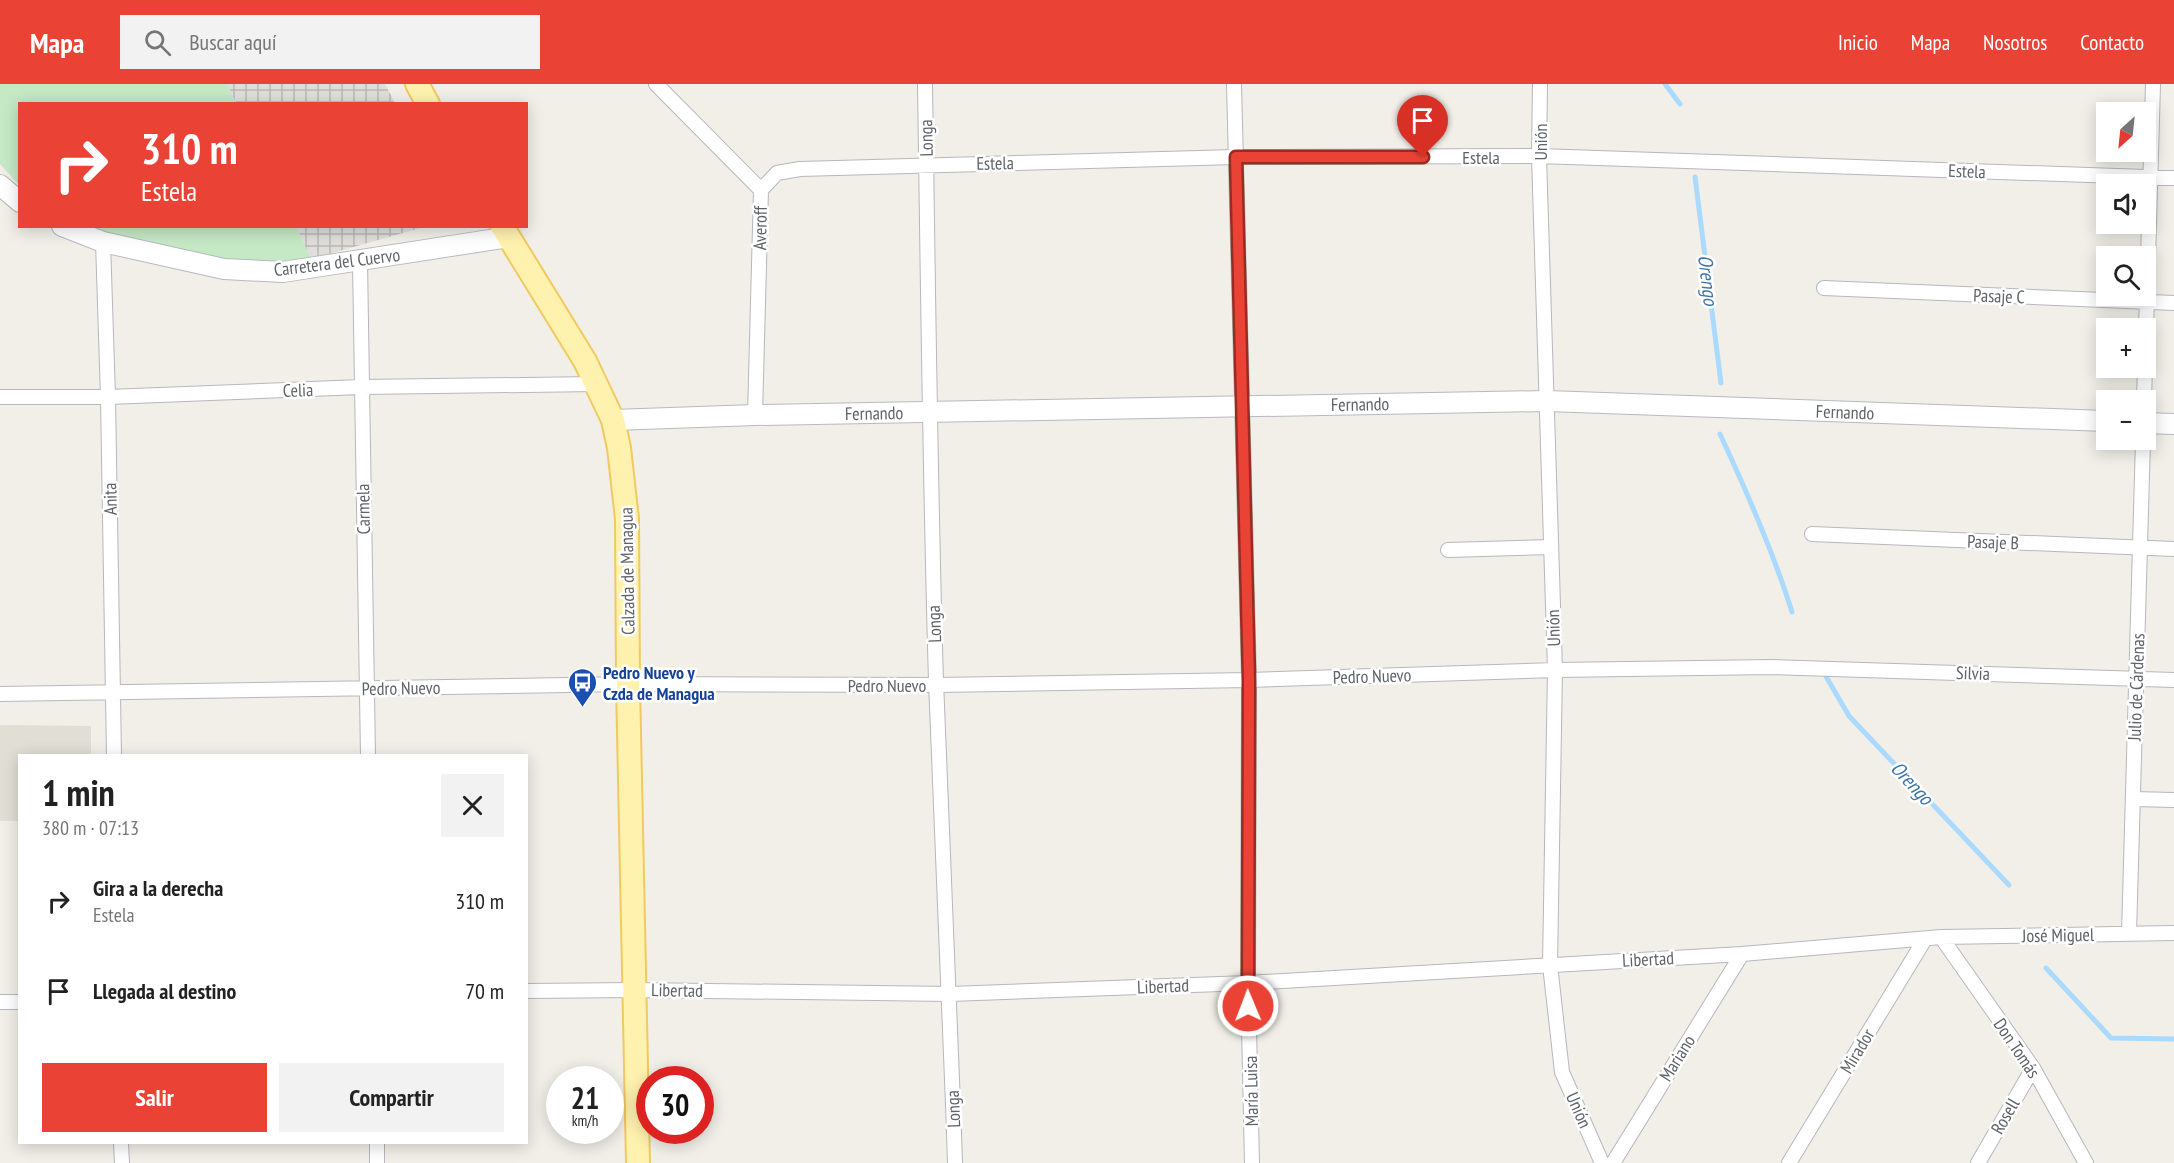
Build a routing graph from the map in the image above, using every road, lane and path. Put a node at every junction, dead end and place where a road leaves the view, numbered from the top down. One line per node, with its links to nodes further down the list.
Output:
1 (417, 84): 7 (main road)
2 (656, 84): 16 (street, Averoff)
3 (925, 84): 10 (street, Longa)
4 (1234, 84): 9 (street, María Luisa)
5 (1540, 84): 8 (street, Unión)
6 (2153, 84): 11 (street)
7 (427, 102)
8 (1539, 156): 9 (street, Estela); 12 (street, Estela); 32 (street, Unión)
9 (1236, 157): 10 (street, Estela); 33 (street, María Luisa)
10 (926, 165): 16 (street, Estela); 34 (street, Longa)
11 (2151, 174)
12 (2096, 175)
13 (2156, 177): 14 (street, Estela)
14 (2174, 178)
15 (0, 185): 17 (street)
16 (761, 190): 35 (street, Averoff)
17 (18, 199)
18 (67, 228): 20 (street, Carretera del Cuervo)
19 (505, 232): 21 (street, Carretera del Cuervo); 27 (main road, Calzada de Managua)
20 (103, 242): 21 (street, Carretera del Cuervo); 31 (street, Anita)
21 (360, 261): 28 (street, Carmela)
22 (1824, 288): 23 (street, Pasaje C)
23 (2096, 300)
24 (2156, 302): 25 (street, Pasaje C)
25 (2174, 303)
26 (2147, 306): 29 (street)
27 (597, 384): 28 (street, Celia); 36 (main road, Calzada de Managua)
28 (361, 387): 31 (street, Celia); 53 (street, Carmela)
29 (2144, 390)
30 (0, 396): 31 (street, Celia)
31 (108, 397): 54 (street, Anita)
32 (1546, 401): 33 (street, Fernando); 37 (street, Fernando); 42 (street, Unión)
33 (1242, 405): 34 (street, Fernando); 49 (street, María Luisa)
34 (929, 412): 35 (street, Fernando); 52 (street, Longa)
35 (755, 415): 36 (street, Fernando)
36 (613, 420): 51 (main road, Calzada de Managua)
37 (2096, 421)
38 (2156, 423): 39 (street)
39 (2174, 424)
40 (2143, 450): 43 (street, Julio de Cárdenas)
41 (1812, 534): 43 (street, Pasaje B)
42 (1551, 547): 45 (street); 47 (street, Unión)
43 (2140, 548): 44 (street, Pasaje B); 48 (street, Julio de Cárdenas)
44 (2174, 549)
45 (1448, 550)
46 (1773, 667): 47 (street, Pedro Nuevo); 48 (street, Silvia)
47 (1555, 670): 49 (street, Pedro Nuevo); 65 (street, Unión)
48 (2136, 679): 50 (street, Silvia); 58 (street, Julio de Cárdenas)
49 (1249, 680): 52 (street, Pedro Nuevo); 66 (street, María Luisa)
50 (2174, 680)
51 (628, 684): 52 (street, Pedro Nuevo); 53 (street, Pedro Nuevo); 67 (main road, Calzada de Managua)
52 (936, 685): 69 (street, Longa)
53 (367, 688): 54 (street, Pedro Nuevo); 57 (street, Carmela)
54 (112, 693): 55 (street, Pedro Nuevo); 56 (street, Anita)
55 (0, 694)
56 (114, 754)
57 (368, 754)
58 (2133, 799): 59 (street); 61 (street, Julio de Cárdenas)
59 (2174, 800)
60 (2174, 933): 61 (street, José Miguel)
61 (2129, 934): 62 (street, José Miguel)
62 (1941, 937): 63 (street, Libertad); 72 (street, Don Tomás)
63 (1924, 939): 64 (street, Libertad); 82 (street, Mirador)
64 (1742, 954): 65 (street, Libertad); 81 (street, Mariano)
65 (1550, 965): 66 (street, Libertad); 80 (street, Unión)
66 (1248, 983): 69 (street, Libertad); 79 (street, María Luisa)
67 (635, 990): 68 (street, Libertad); 69 (street, Libertad); 77 (main road, Calzada de Managua)
68 (528, 992)
69 (950, 994): 78 (street, Longa)
70 (0, 1002): 71 (street)
71 (18, 1002)
72 (2033, 1068): 83 (street, Rosell); 84 (street, Don Tomás)
73 (121, 1144): 75 (street)
74 (377, 1144): 76 (street)
75 (122, 1163)
76 (378, 1163)
77 (638, 1163)
78 (955, 1163)
79 (1252, 1163)
80 (1602, 1163)
81 (1613, 1163)
82 (1789, 1163)
83 (1978, 1163)
84 (2086, 1163)

